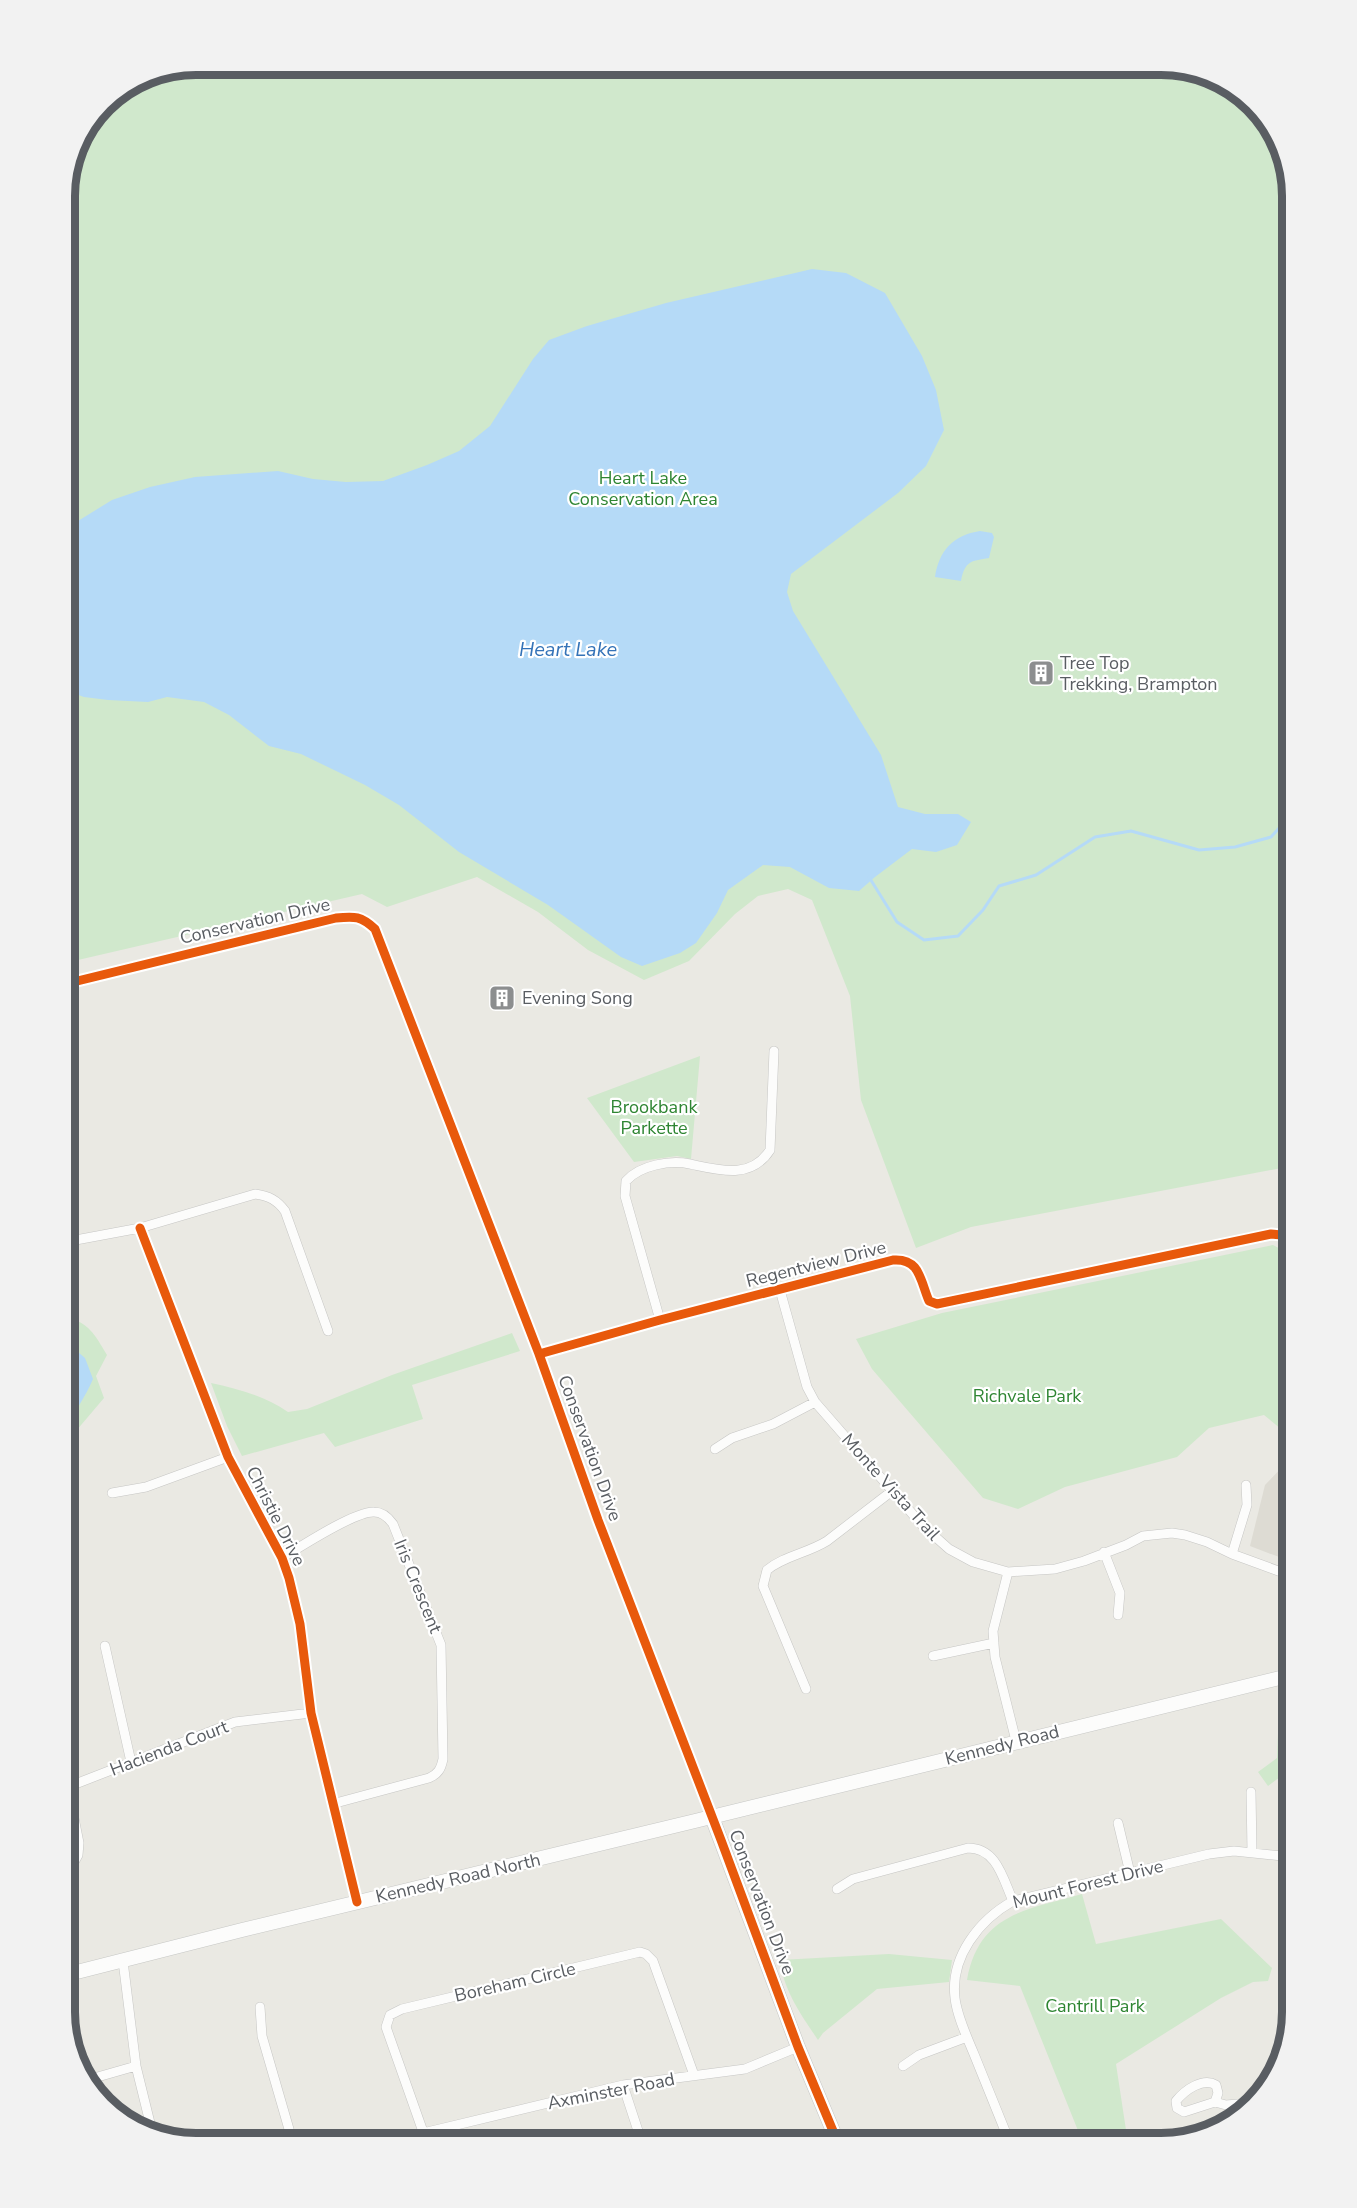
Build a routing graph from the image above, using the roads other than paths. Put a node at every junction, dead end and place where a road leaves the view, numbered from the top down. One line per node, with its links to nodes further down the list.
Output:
1 (75, 982): 9 (street, Conservation Drive)
2 (774, 1051): 7 (street)
3 (140, 1228): 5 (street); 8 (street); 12 (street, Christie Drive)
4 (1282, 1235): 6 (street, Regentview Drive)
5 (75, 1240)
6 (780, 1290): 7 (street, Regentview Drive); 10 (street, Monte Vista Trail)
7 (660, 1320): 9 (street, Regentview Drive)
8 (328, 1331)
9 (539, 1354): 33 (street, Conservation Drive)
10 (815, 1402): 11 (street); 14 (street, Monte Vista Trail)
11 (715, 1449)
12 (228, 1457): 15 (street); 18 (street, Christie Drive)
13 (1246, 1485): 17 (street)
14 (892, 1491): 19 (street, Monte Vista Trail); 26 (street)
15 (112, 1493)
16 (1104, 1552): 17 (street, Monte Vista Trail); 19 (street, Monte Vista Trail); 21 (street)
17 (1232, 1554): 20 (street, Monte Vista Trail)
18 (282, 1558): 27 (street, Christie Drive); 32 (street, Iris Crescent)
19 (1008, 1572): 22 (street)
20 (1282, 1572)
21 (1118, 1615)
22 (994, 1643): 24 (street); 28 (street)
23 (105, 1646): 29 (street)
24 (933, 1656)
25 (1282, 1678): 28 (main road, Kennedy Road)
26 (806, 1689)
27 (310, 1713): 29 (street, Hacienda Court); 32 (street, Christie Drive)
28 (1016, 1741): 33 (main road, Kennedy Road)
29 (131, 1762): 30 (street, Hacienda Court)
30 (75, 1784)
31 (1251, 1792): 36 (street)
32 (332, 1804): 42 (street, Christie Drive)
33 (712, 1817): 42 (main road, Kennedy Road North); 47 (main road, Conservation Drive)
34 (1118, 1823): 39 (street)
35 (75, 1827): 38 (street)
36 (1252, 1852): 37 (street, Mount Forest Drive); 39 (street, Mount Forest Drive)
37 (1282, 1856)
38 (75, 1860)
39 (1130, 1873): 41 (street, Mount Forest Drive)
40 (837, 1888): 41 (street)
41 (1013, 1901): 46 (street, Mount Forest Drive)
42 (357, 1902): 43 (main road, Kennedy Road North)
43 (123, 1961): 44 (main road, Kennedy Road North); 48 (street)
44 (75, 1972)
45 (260, 2007): 56 (street)
46 (967, 2037): 49 (street); 60 (street, Mount Forest Drive)
47 (798, 2047): 50 (street, Axminster Road); 59 (main road, Conservation Drive)
48 (136, 2066): 51 (street); 55 (street)
49 (903, 2066)
50 (694, 2075): 52 (street, Axminster Road); 57 (street, Boreham Circle)
51 (94, 2078)
52 (624, 2085): 57 (street, Axminster Road); 58 (street)
53 (1215, 2102): 53 (street); 54 (street)
54 (1240, 2103)
55 (150, 2124)
56 (290, 2133)
57 (423, 2133)
58 (639, 2133)
59 (834, 2133)
60 (1006, 2133)

